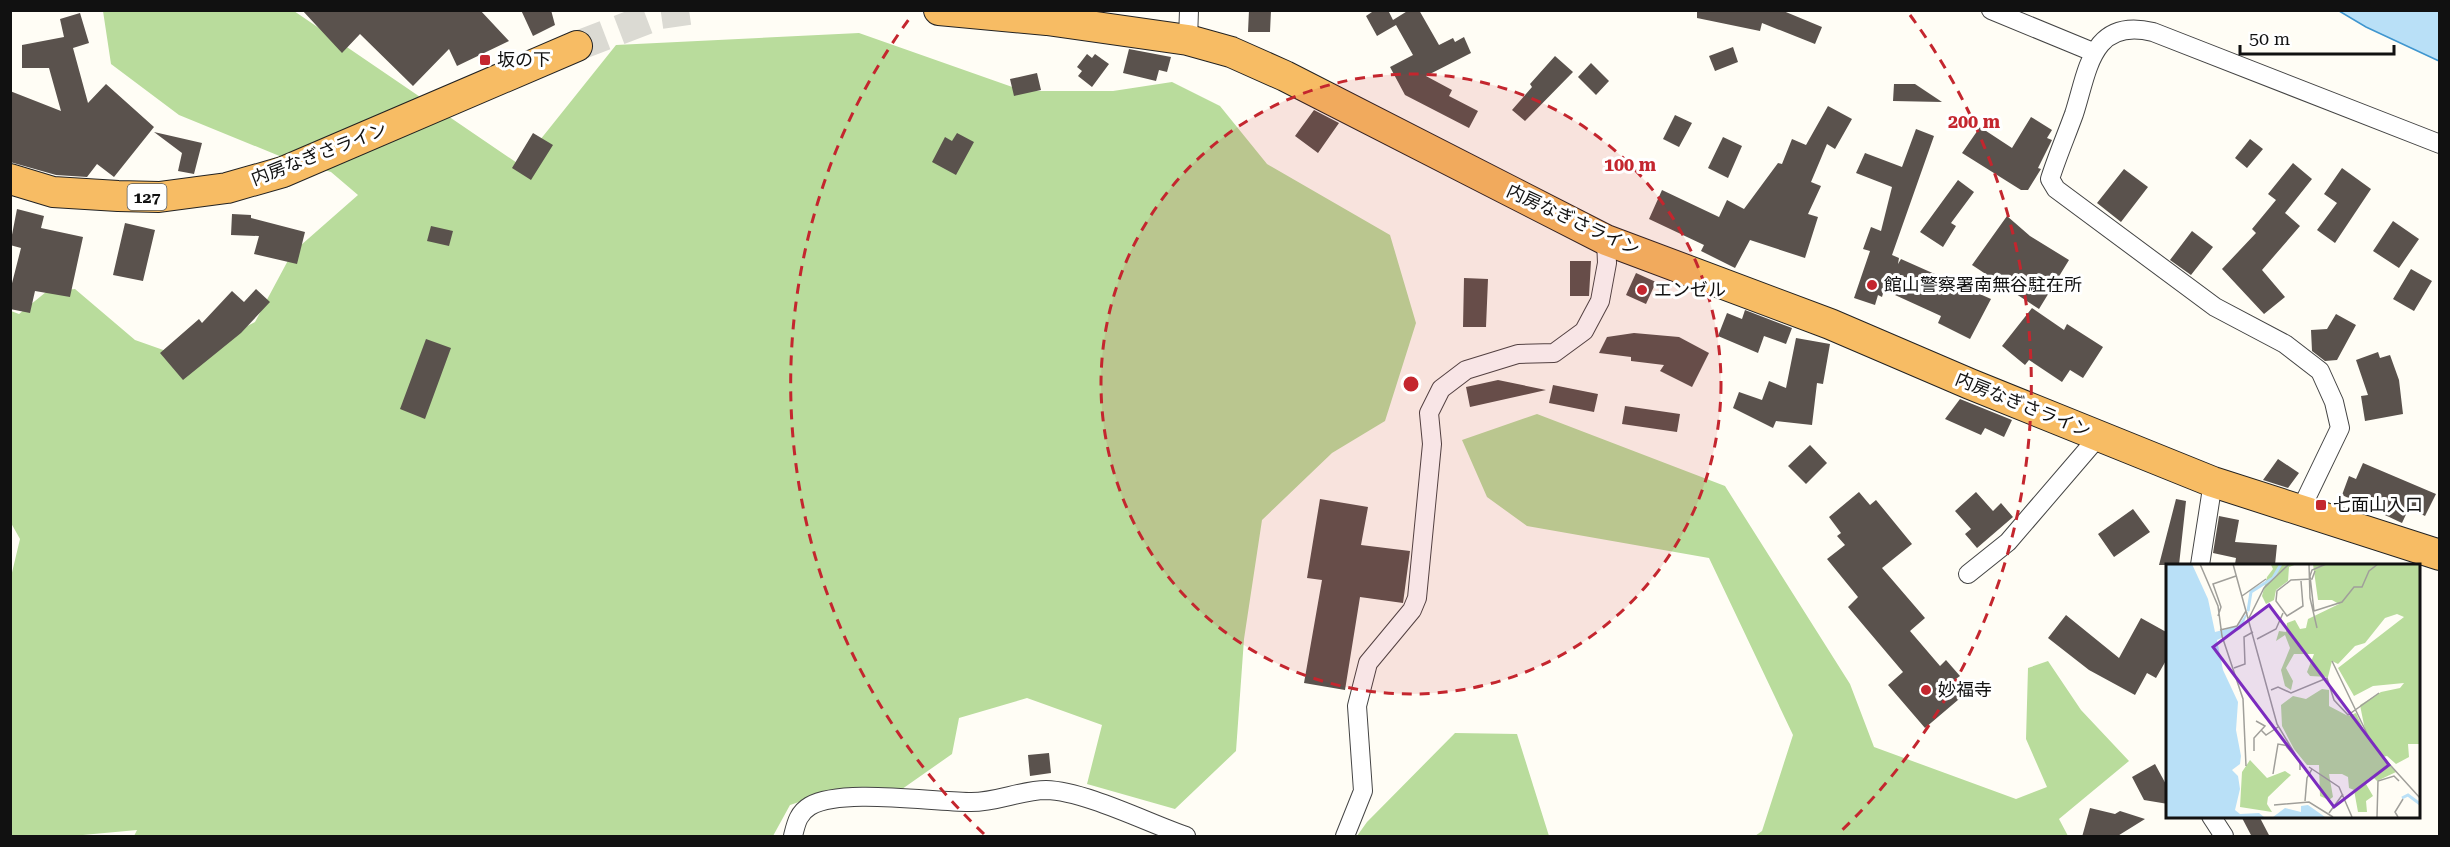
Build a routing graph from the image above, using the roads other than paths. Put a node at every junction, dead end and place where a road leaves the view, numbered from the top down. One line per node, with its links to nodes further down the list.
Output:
1 (939, 10): 4 (highway, 内房なぎさライン)
2 (1189, 10): 4 (street)
3 (1991, 10): 6 (street)
4 (1188, 40): 9 (highway, 内房なぎさライン)
5 (578, 46): 8 (highway, 内房なぎさライン / 127)
6 (2092, 52): 7 (street); 12 (street)
7 (2439, 144)
8 (10, 179)
9 (1606, 240): 10 (highway, 内房なぎさライン); 19 (street)
10 (2099, 436): 11 (highway, 内房なぎさライン); 15 (street)
11 (2213, 482): 12 (highway, 内房なぎさライン); 14 (street)
12 (2300, 511): 13 (highway, 内房なぎさライン)
13 (2439, 555)
14 (2200, 564)
15 (1968, 574)
16 (2212, 817): 20 (street)
17 (793, 837): 18 (street)
18 (1186, 837)
19 (1345, 837)
20 (2224, 837)

